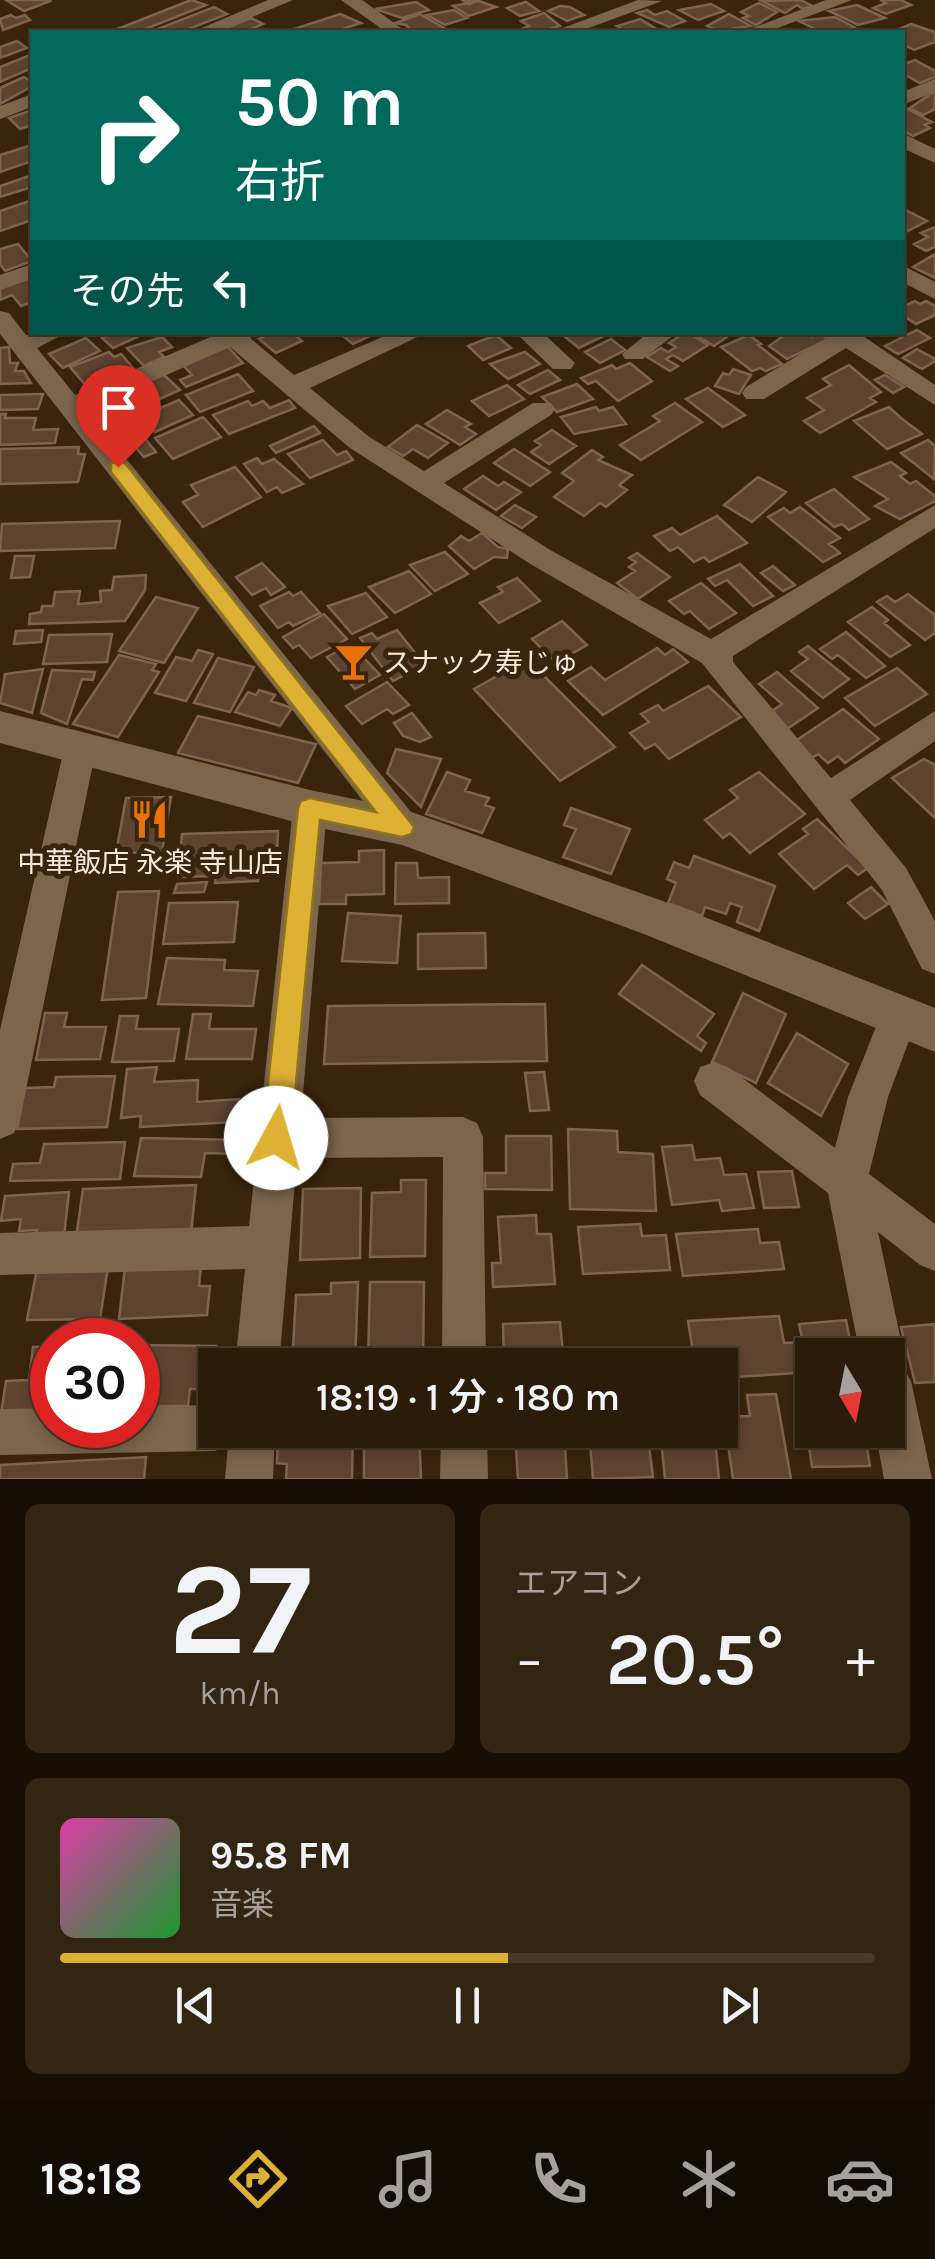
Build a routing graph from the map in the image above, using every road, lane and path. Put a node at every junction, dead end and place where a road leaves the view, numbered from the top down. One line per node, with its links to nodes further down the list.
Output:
1 (284, 0): 7 (street)
2 (350, 0): 8 (street)
3 (577, 0): 6 (street)
4 (843, 0): 10 (street)
5 (653, 1): 6 (street)
6 (606, 17): 9 (street)
7 (206, 30)
8 (395, 30)
9 (567, 30)
10 (757, 30)
11 (935, 86): 12 (street)
12 (905, 98)
13 (30, 101): 14 (street)
14 (0, 113)
15 (905, 140): 16 (street)
16 (932, 152)
17 (30, 273): 19 (street)
18 (905, 274): 20 (street)
19 (0, 284)
20 (935, 292)
21 (0, 318): 28 (street)
22 (49, 335): 28 (street)
23 (239, 335): 31 (street); 34 (street)
24 (409, 335): 31 (street)
25 (530, 335): 30 (street)
26 (662, 335): 29 (street)
27 (843, 335): 32 (street); 33 (street)
28 (22, 346): 34 (street)
29 (634, 354)
30 (562, 362)
31 (289, 387): 36 (street)
32 (756, 393)
33 (935, 397)
34 (70, 407): 44 (street)
35 (542, 409): 36 (street)
36 (426, 482): 38 (street)
37 (935, 515): 38 (street)
38 (717, 657): 42 (street)
39 (935, 724): 42 (street)
40 (0, 727): 41 (street)
41 (80, 749): 43 (street); 48 (street)
42 (826, 798): 45 (street)
43 (310, 808): 44 (street); 49 (street)
44 (402, 827): 46 (street)
45 (935, 956)
46 (918, 1022): 50 (street)
47 (714, 1080): 50 (street)
48 (0, 1120)
49 (276, 1138): 51 (street); 56 (street)
50 (846, 1182): 52 (street); 54 (street)
51 (265, 1248): 53 (street); 55 (street)
52 (935, 1250)
53 (0, 1254)
54 (878, 1338)
55 (258, 1348)
56 (464, 1348)
57 (198, 1428): 58 (street)
58 (0, 1432)
59 (251, 1448): 62 (street)
60 (464, 1448): 63 (street)
61 (902, 1448): 64 (street)
62 (249, 1479)
63 (464, 1479)
64 (908, 1479)

